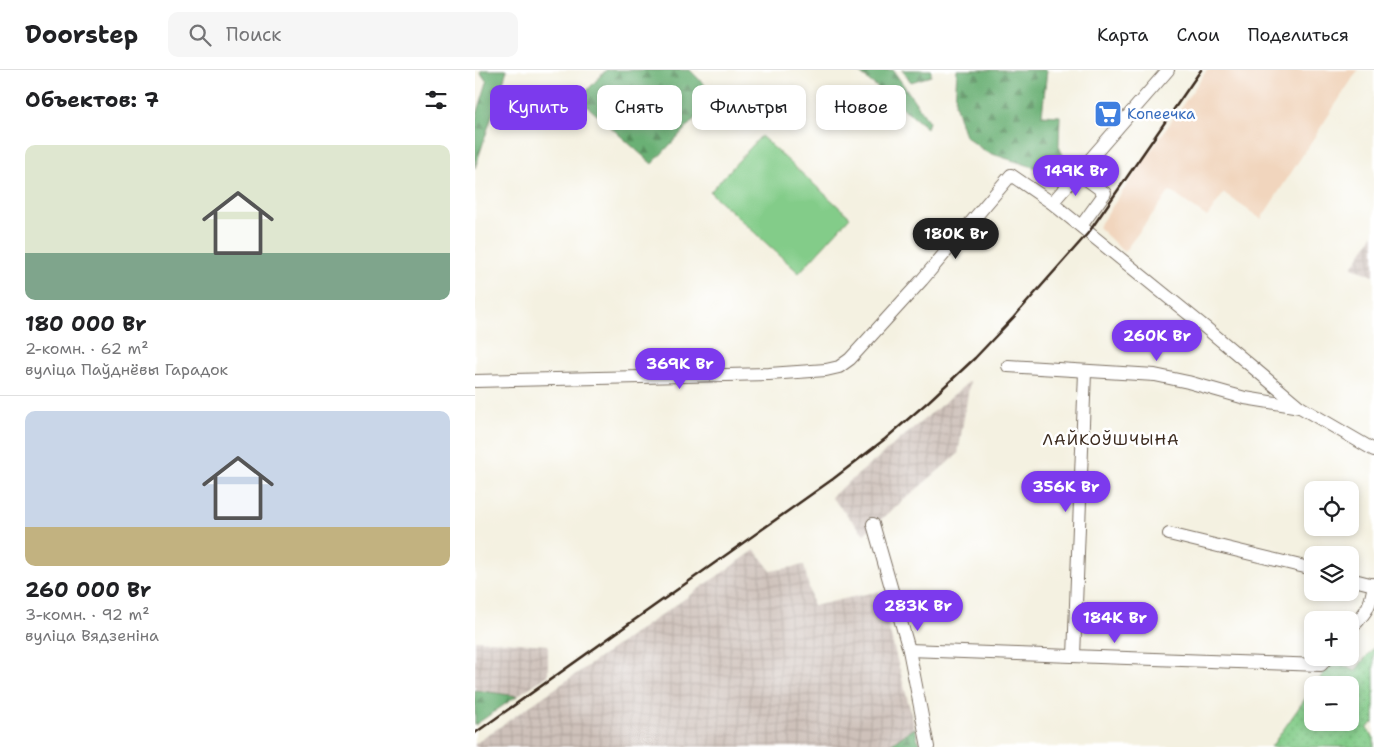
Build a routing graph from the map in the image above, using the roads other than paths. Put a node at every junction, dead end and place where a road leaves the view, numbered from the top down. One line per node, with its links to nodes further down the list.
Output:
1 (1168, 70): 2 (street)
2 (1078, 173): 3 (street); 4 (street)
3 (1052, 203): 4 (street); 7 (street)
4 (1085, 229): 8 (street)
5 (1008, 366): 6 (street)
6 (1085, 372): 8 (street); 17 (street)
7 (475, 381)
8 (1300, 407): 9 (street)
9 (1374, 450)
10 (873, 524): 16 (street)
11 (1169, 534): 12 (street)
12 (1304, 567)
13 (1359, 581): 14 (street)
14 (1374, 584): 15 (street)
15 (1359, 620)
16 (909, 650): 17 (street); 19 (street)
17 (1074, 656): 18 (street)
18 (1304, 661)
19 (928, 747)

